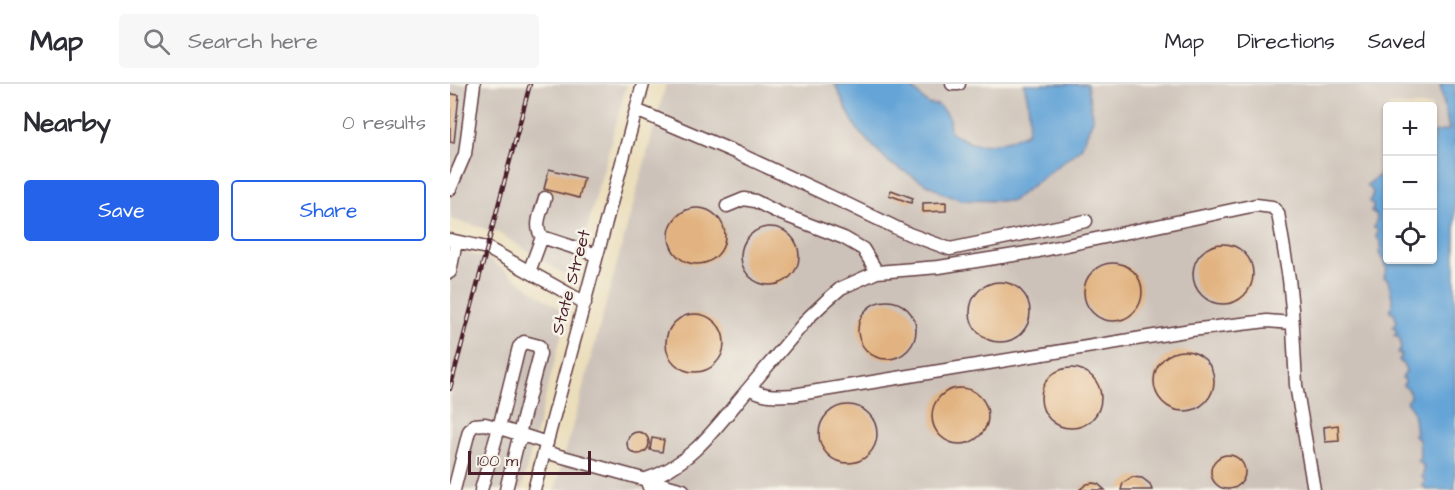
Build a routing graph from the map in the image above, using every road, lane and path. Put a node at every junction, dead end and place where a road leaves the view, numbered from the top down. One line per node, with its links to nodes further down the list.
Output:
1 (474, 84): 6 (street)
2 (643, 84): 5 (street, State Street)
3 (952, 84): 4 (street)
4 (959, 84)
5 (636, 110): 9 (street); 12 (street, State Street)
6 (450, 189)
7 (546, 198): 10 (street)
8 (727, 206): 15 (street)
9 (1086, 221)
10 (542, 237): 12 (street); 14 (street)
11 (453, 241): 13 (street); 14 (street)
12 (597, 255): 16 (street, State Street)
13 (450, 272)
14 (529, 272): 16 (street)
15 (877, 272): 17 (street); 18 (street)
16 (585, 303): 21 (street, State Street)
17 (1292, 323): 18 (street); 28 (street)
18 (749, 388): 22 (street)
19 (501, 428): 20 (street); 20 (street); 23 (street); 24 (street)
20 (522, 435): 21 (street); 25 (street)
21 (546, 448): 22 (street); 26 (street, State Street)
22 (648, 485): 27 (street)
23 (454, 490)
24 (482, 490)
25 (506, 490)
26 (534, 490)
27 (683, 490)
28 (1314, 490)

